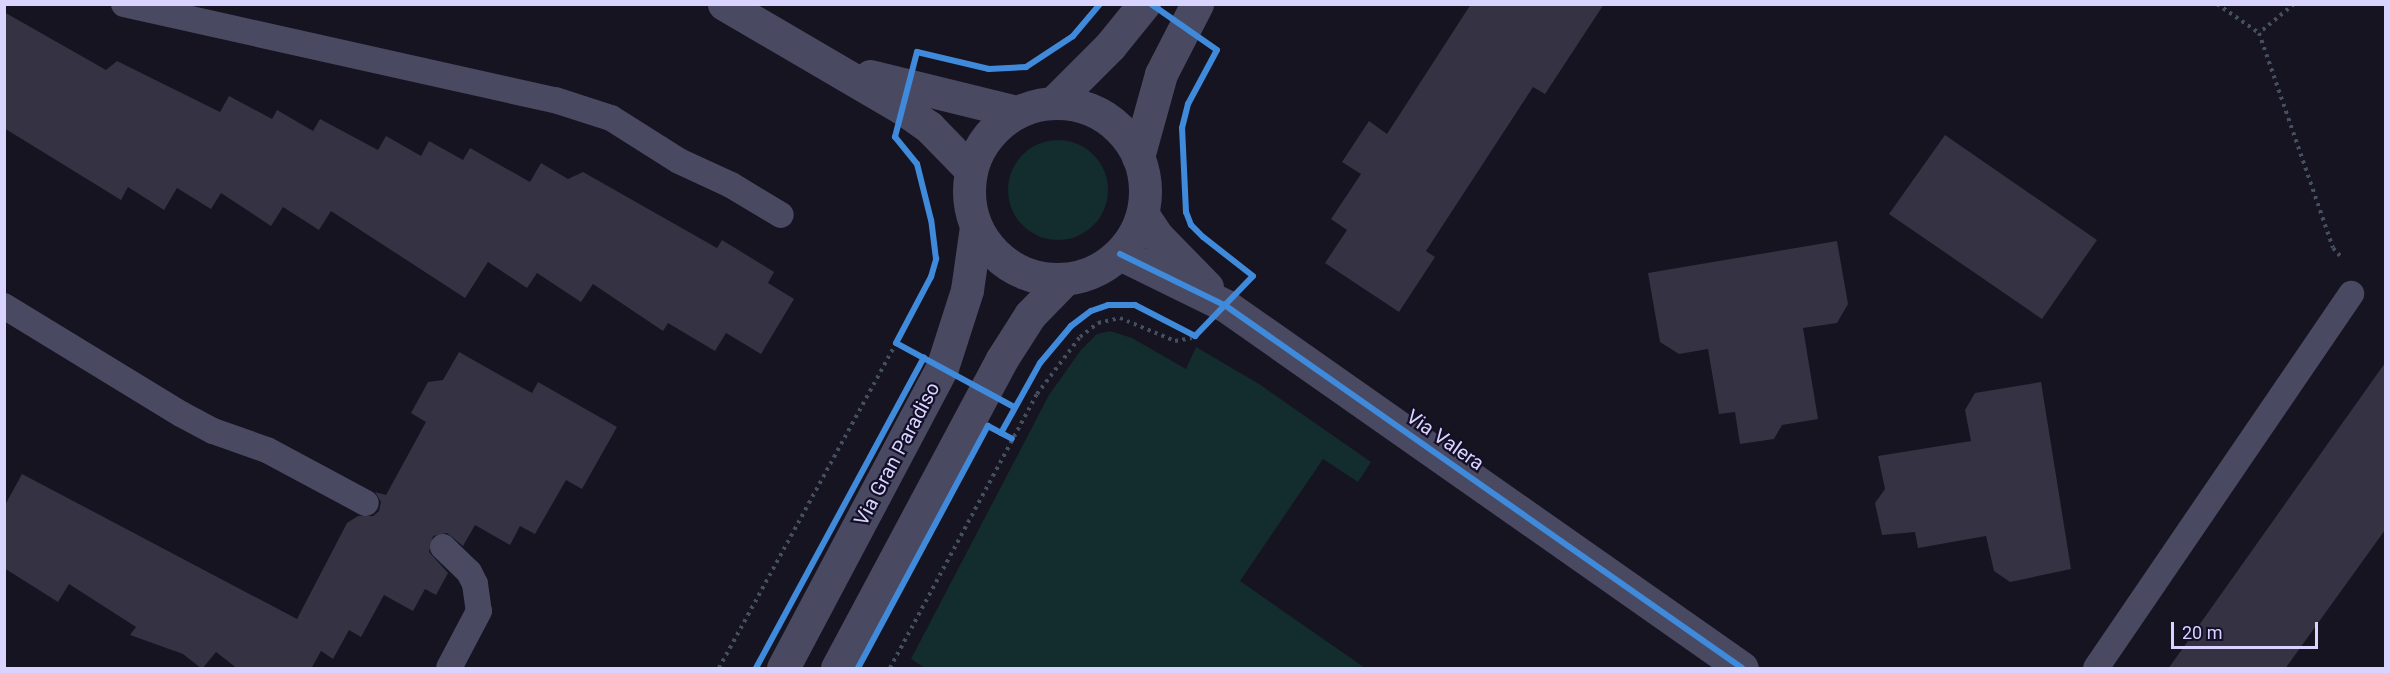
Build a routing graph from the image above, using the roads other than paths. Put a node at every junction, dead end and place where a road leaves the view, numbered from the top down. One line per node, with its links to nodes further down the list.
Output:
1 (124, 4): 10 (lane)
2 (724, 4): 5 (street)
3 (1144, 4): 6 (street)
4 (1197, 4): 8 (street)
5 (815, 59): 7 (street); 9 (street)
6 (1053, 103): 7 (street); 8 (street)
7 (1017, 112): 9 (street)
8 (1138, 157): 11 (street)
9 (970, 169): 12 (street)
10 (781, 215)
11 (1143, 215): 13 (street); 17 (street, Via Valera)
12 (976, 227): 14 (street); 21 (street, Via Gran Paradiso)
13 (1120, 254): 14 (street); 17 (street, Via Valera)
14 (1065, 279): 22 (street)
15 (2351, 294): 24 (lane)
16 (4, 306): 18 (lane)
17 (1226, 306): 23 (street, Via Valera)
18 (366, 503)
19 (443, 547): 20 (lane)
20 (449, 669)
21 (783, 669)
22 (837, 669)
23 (1742, 669)
24 (2096, 669)

